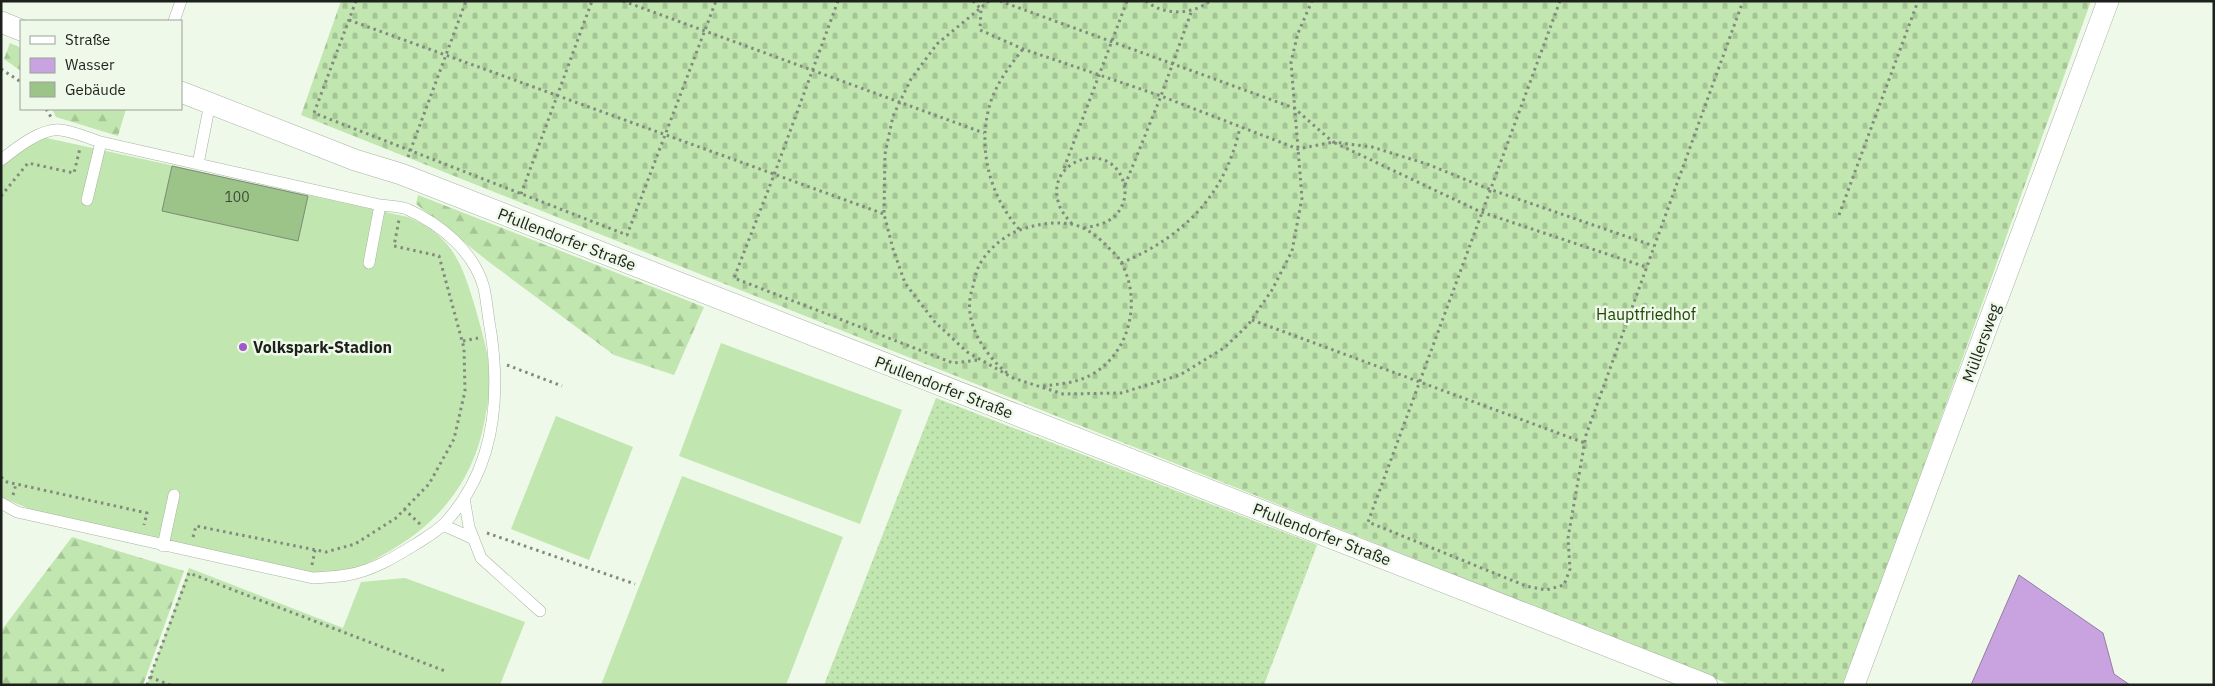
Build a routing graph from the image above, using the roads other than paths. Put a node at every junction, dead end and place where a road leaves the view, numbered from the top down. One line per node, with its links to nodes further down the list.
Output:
1 (181, 1): 3 (lane)
2 (2108, 1): 22 (street, Müllersweg)
3 (174, 20)
4 (1, 22): 5 (street)
5 (20, 30)
6 (182, 92): 7 (street, Pfullendorfer Straße)
7 (210, 103): 10 (lane); 21 (street, Pfullendorfer Straße)
8 (101, 142): 9 (lane); 10 (lane); 11 (lane)
9 (1, 160)
10 (198, 164): 12 (lane)
11 (88, 200)
12 (380, 205): 13 (lane); 15 (lane)
13 (369, 263)
14 (174, 495): 19 (lane)
15 (464, 498): 17 (lane); 18 (lane)
16 (1, 503): 19 (lane)
17 (443, 525): 18 (lane); 19 (lane)
18 (474, 539): 20 (lane)
19 (163, 546)
20 (540, 611)
21 (1707, 685)
22 (1854, 685)

